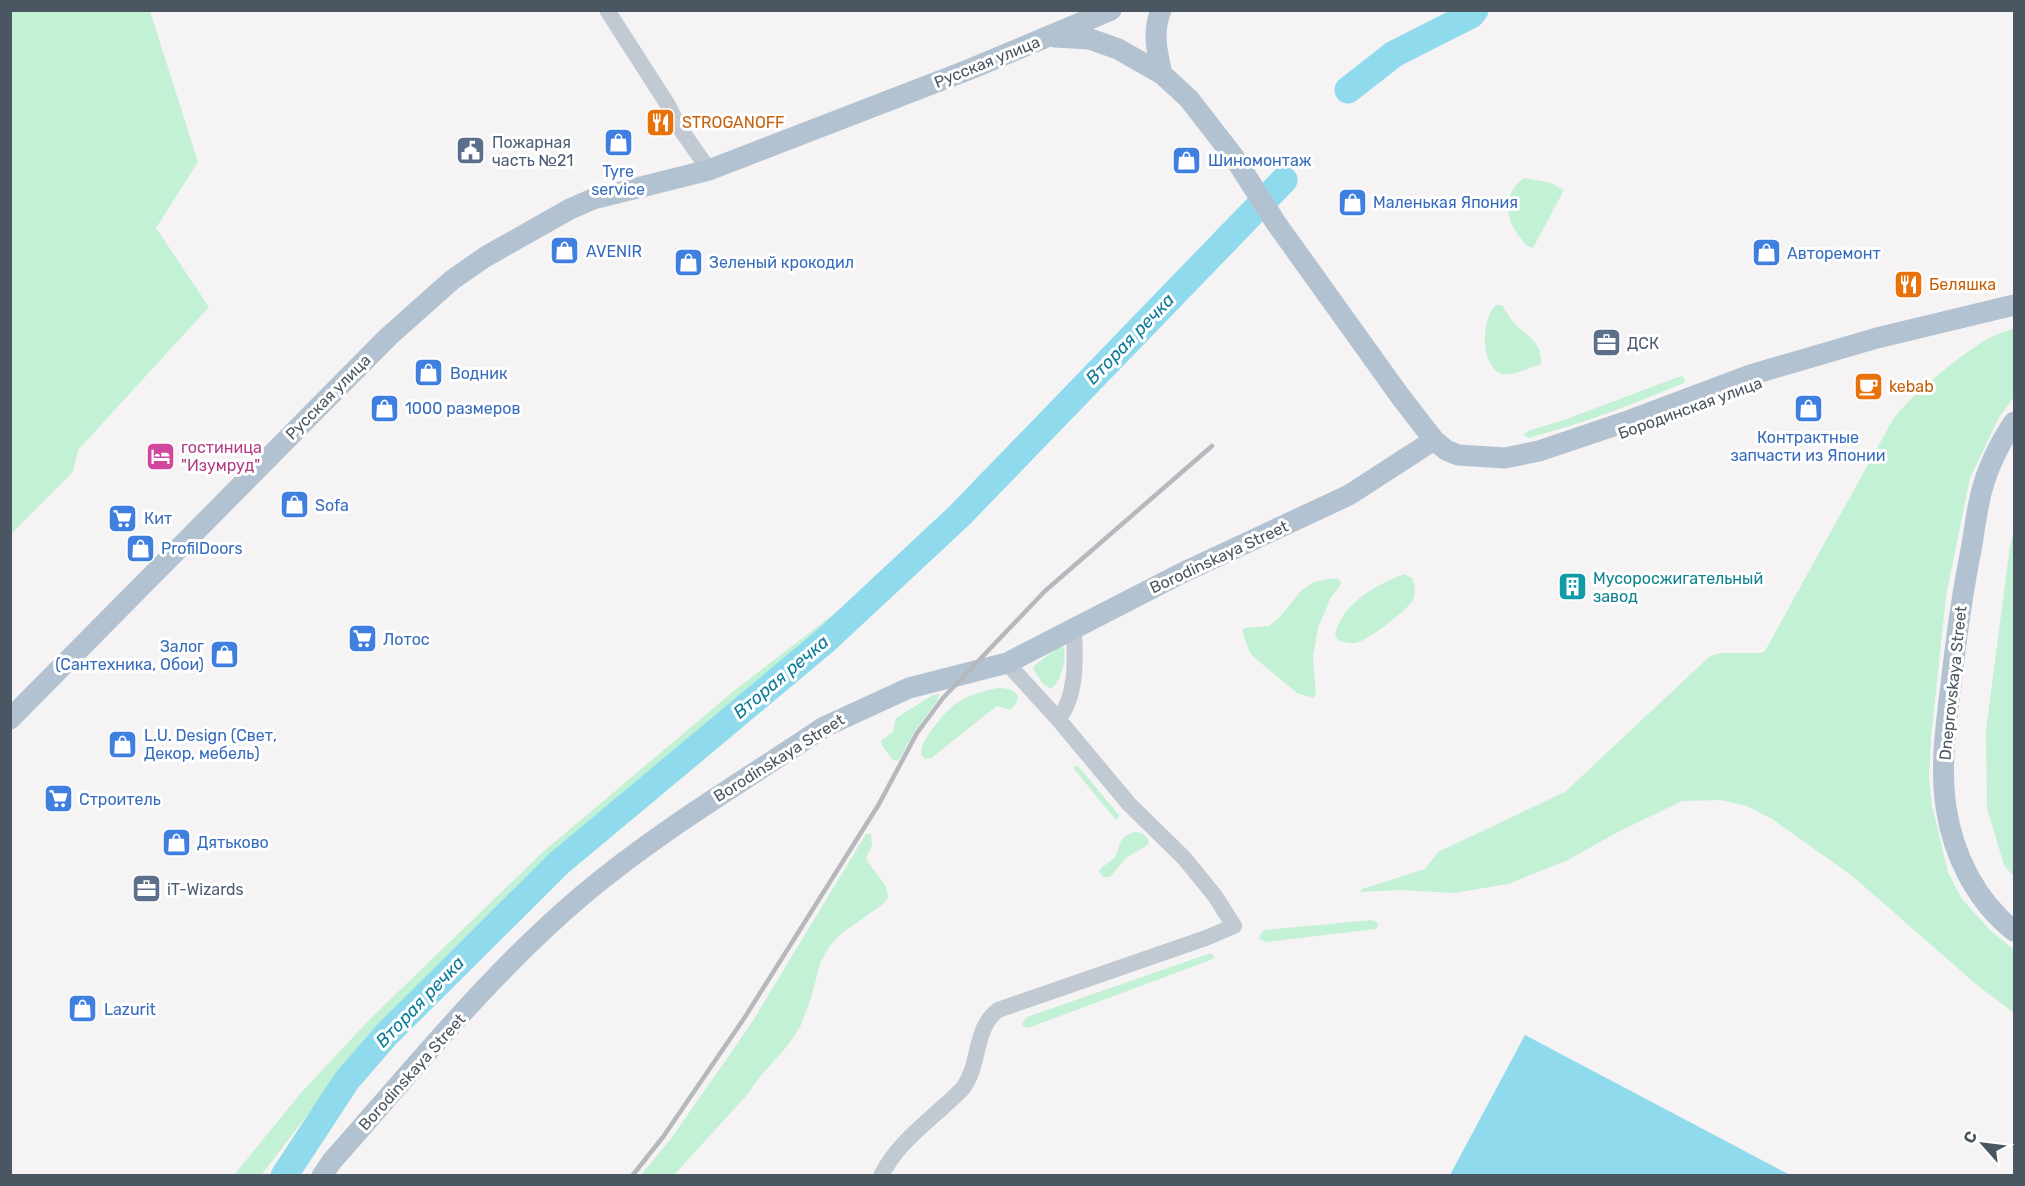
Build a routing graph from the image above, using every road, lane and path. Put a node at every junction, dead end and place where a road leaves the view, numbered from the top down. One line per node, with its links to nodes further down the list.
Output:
1 (607, 10): 6 (street)
2 (1111, 10): 4 (main road)
3 (1161, 10): 5 (main road)
4 (1051, 36): 5 (main road, Русская улица); 6 (main road, Русская улица)
5 (1162, 74): 7 (main road, Русская улица)
6 (709, 170): 15 (main road, Русская улица)
7 (1253, 188): 11 (main road, Бородинская улица)
8 (2014, 305): 11 (main road, Бородинская улица)
9 (2014, 315): 11 (main road, Бородинская улица)
10 (2014, 422): 18 (main road, Dneprovskaya Street)
11 (1429, 443): 13 (main road, Borodinskaya Street)
12 (2014, 452): 17 (main road, Dneprovskaya Street)
13 (1074, 628): 14 (main road, Borodinskaya Street); 16 (street)
14 (1007, 663): 16 (street); 19 (main road, Borodinskaya Street)
15 (10, 719)
16 (1058, 719): 20 (street)
17 (2014, 917)
18 (2014, 931)
19 (322, 1176)
20 (881, 1176)

